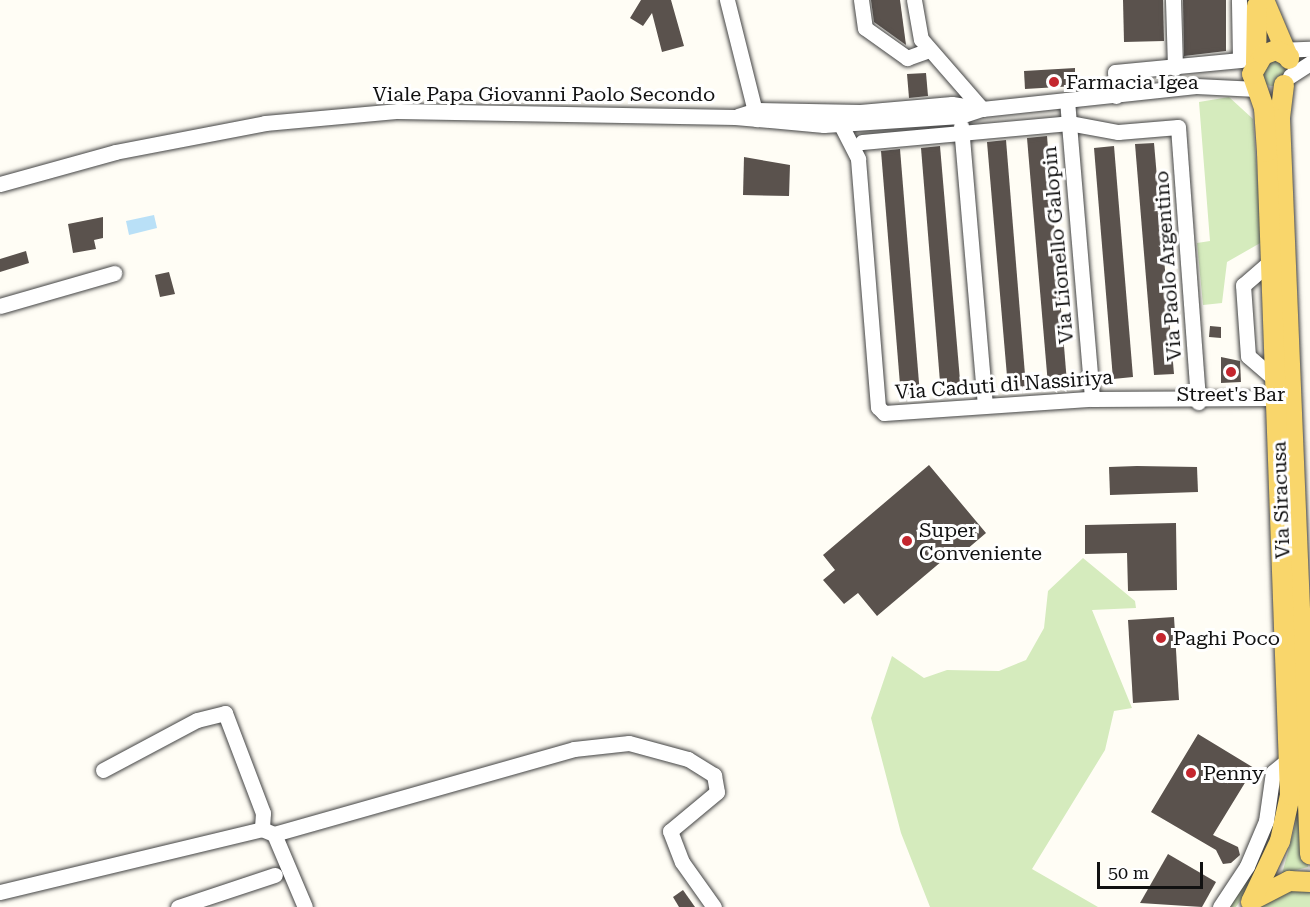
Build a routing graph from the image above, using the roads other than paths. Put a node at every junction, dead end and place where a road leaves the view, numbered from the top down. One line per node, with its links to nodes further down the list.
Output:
1 (727, 0): 22 (street)
2 (861, 0): 9 (street)
3 (914, 0): 9 (street)
4 (1173, 0): 13 (street)
5 (1239, 0): 13 (street)
6 (1257, 0): 12 (main road, Via Siracusa)
7 (1264, 0): 11 (main road)
8 (1310, 49): 11 (street)
9 (929, 50): 19 (street)
10 (1310, 63): 11 (street)
11 (1285, 64): 12 (main road); 15 (main road); 34 (main road, Via Siracusa)
12 (1255, 65): 14 (street); 15 (main road, Via Siracusa)
13 (1175, 69): 16 (street)
14 (1196, 86): 15 (street); 16 (street)
15 (1258, 90): 27 (main road, Via Siracusa)
16 (1116, 96): 17 (street)
17 (1067, 100): 19 (street); 23 (street, Via Lionello Galopin)
18 (925, 107): 20 (street); 21 (street); 24 (street)
19 (982, 108): 21 (street)
20 (801, 111): 22 (street); 24 (street)
21 (960, 111): 24 (street); 25 (street)
22 (757, 116): 24 (street); 26 (street, Viale Papa Giovanni Paolo Secondo)
23 (1069, 123): 25 (street); 31 (street, Via Lionello Galopin); 32 (street, Via Paolo Argentino)
24 (857, 129): 25 (street); 33 (street, Via Caduti di Nassiriya)
25 (962, 134): 33 (street)
26 (0, 184)
27 (1271, 261): 30 (main road, Via Siracusa); 30 (street)
28 (114, 273): 29 (street)
29 (0, 306)
30 (1277, 389): 32 (street, Via Caduti di Nassiriya); 36 (main road, Via Siracusa)
31 (1092, 399): 32 (street, Via Caduti di Nassiriya); 33 (street, Via Caduti di Nassiriya)
32 (1198, 402)
33 (985, 405)
34 (1303, 507): 35 (main road, Via Siracusa)
35 (1305, 644): 39 (main road, Via Siracusa)
36 (1290, 758): 43 (main road, Via Siracusa); 47 (street)
37 (103, 770): 38 (street)
38 (268, 831): 42 (street); 45 (street); 46 (street)
39 (1310, 854)
40 (276, 876): 44 (street)
41 (1310, 882): 43 (main road)
42 (0, 892)
43 (1249, 904)
44 (178, 907)
45 (305, 907)
46 (714, 907)
47 (1220, 907)

